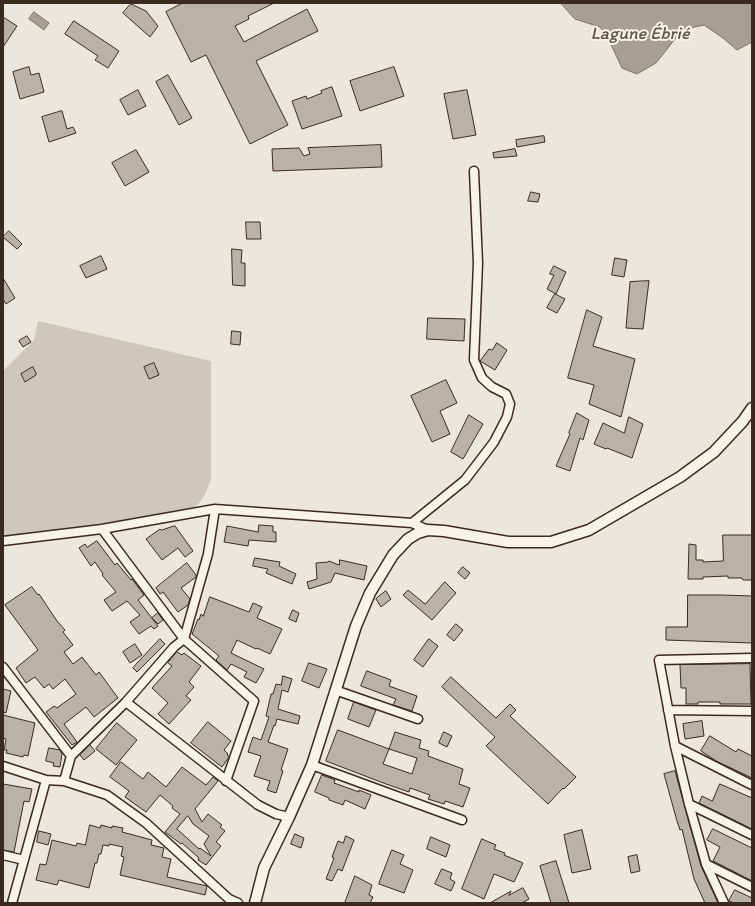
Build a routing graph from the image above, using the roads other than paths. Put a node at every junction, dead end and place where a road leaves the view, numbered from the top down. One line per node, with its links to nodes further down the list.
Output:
1 (474, 171): 4 (street)
2 (752, 408): 6 (street)
3 (215, 509): 4 (street); 5 (street); 8 (street)
4 (412, 523): 6 (street)
5 (102, 529): 7 (street); 8 (street)
6 (428, 530): 11 (street)
7 (3, 541)
8 (184, 639): 12 (street); 22 (street)
9 (752, 658): 13 (street)
10 (3, 667): 17 (street)
11 (335, 690): 15 (street); 18 (street)
12 (126, 702): 17 (street); 22 (street)
13 (668, 710): 14 (street); 16 (street)
14 (752, 711)
15 (418, 719)
16 (675, 746): 23 (street); 24 (street)
17 (70, 756): 21 (street)
18 (312, 765): 25 (street); 26 (street)
19 (3, 766): 20 (street)
20 (46, 780): 21 (street); 29 (street)
21 (64, 781): 33 (street)
22 (226, 781): 25 (street)
23 (752, 785)
24 (689, 804): 27 (street); 30 (street)
25 (289, 817): 34 (street)
26 (462, 820)
27 (752, 835)
28 (3, 855): 29 (street)
29 (24, 860): 32 (street)
30 (706, 864): 31 (street); 35 (street)
31 (752, 887)
32 (12, 903)
33 (238, 903)
34 (255, 903)
35 (724, 903)

